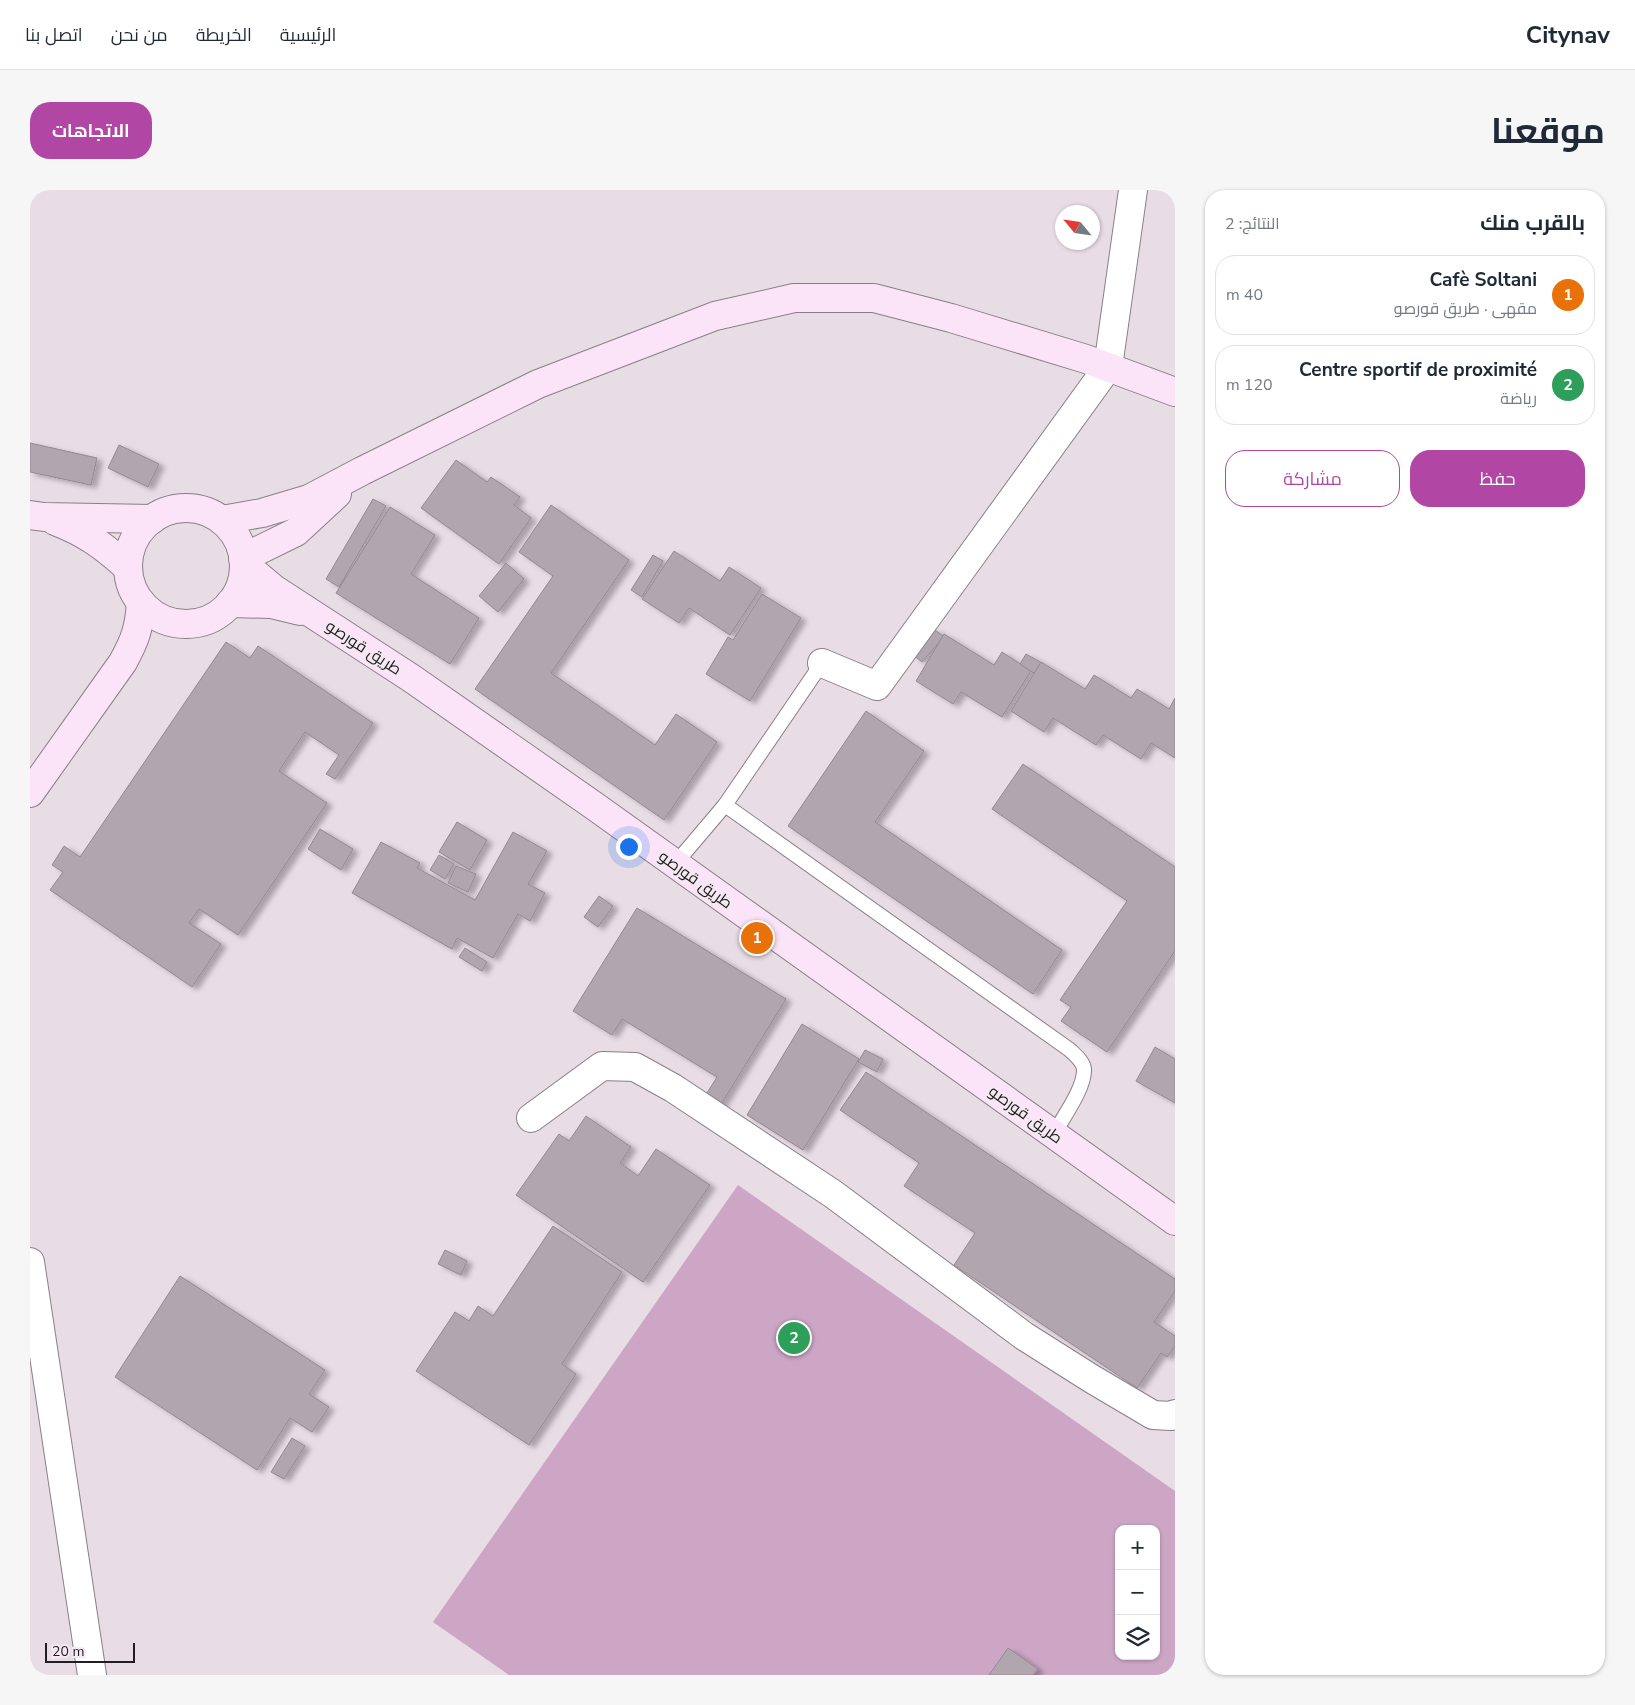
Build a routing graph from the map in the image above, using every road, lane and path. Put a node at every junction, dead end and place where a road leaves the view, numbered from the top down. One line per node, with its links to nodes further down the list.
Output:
1 (1133, 190): 2 (street)
2 (1108, 367): 3 (main road); 4 (main road); 15 (street)
3 (1175, 392)
4 (362, 471): 7 (main road); 8 (main road)
5 (37, 516): 6 (main road); 9 (main road)
6 (152, 519): 7 (main road); 9 (main road)
7 (222, 520): 8 (main road)
8 (244, 561): 11 (main road); 12 (main road, طريق قورصو)
9 (128, 568): 10 (main road)
10 (141, 603): 13 (main road); 14 (main road)
11 (230, 603): 12 (main road); 13 (main road)
12 (311, 613): 18 (main road, طريق قورصو)
13 (180, 624): 14 (main road)
14 (123, 662): 16 (main road)
15 (822, 663): 17 (lane)
16 (30, 793)
17 (725, 806): 18 (lane); 20 (lane)
18 (676, 864): 20 (main road, طريق قورصو)
19 (531, 1118): 23 (street)
20 (1054, 1134): 21 (main road, طريق قورصو)
21 (1175, 1221)
22 (30, 1262): 24 (street)
23 (1175, 1414)
24 (92, 1675)

